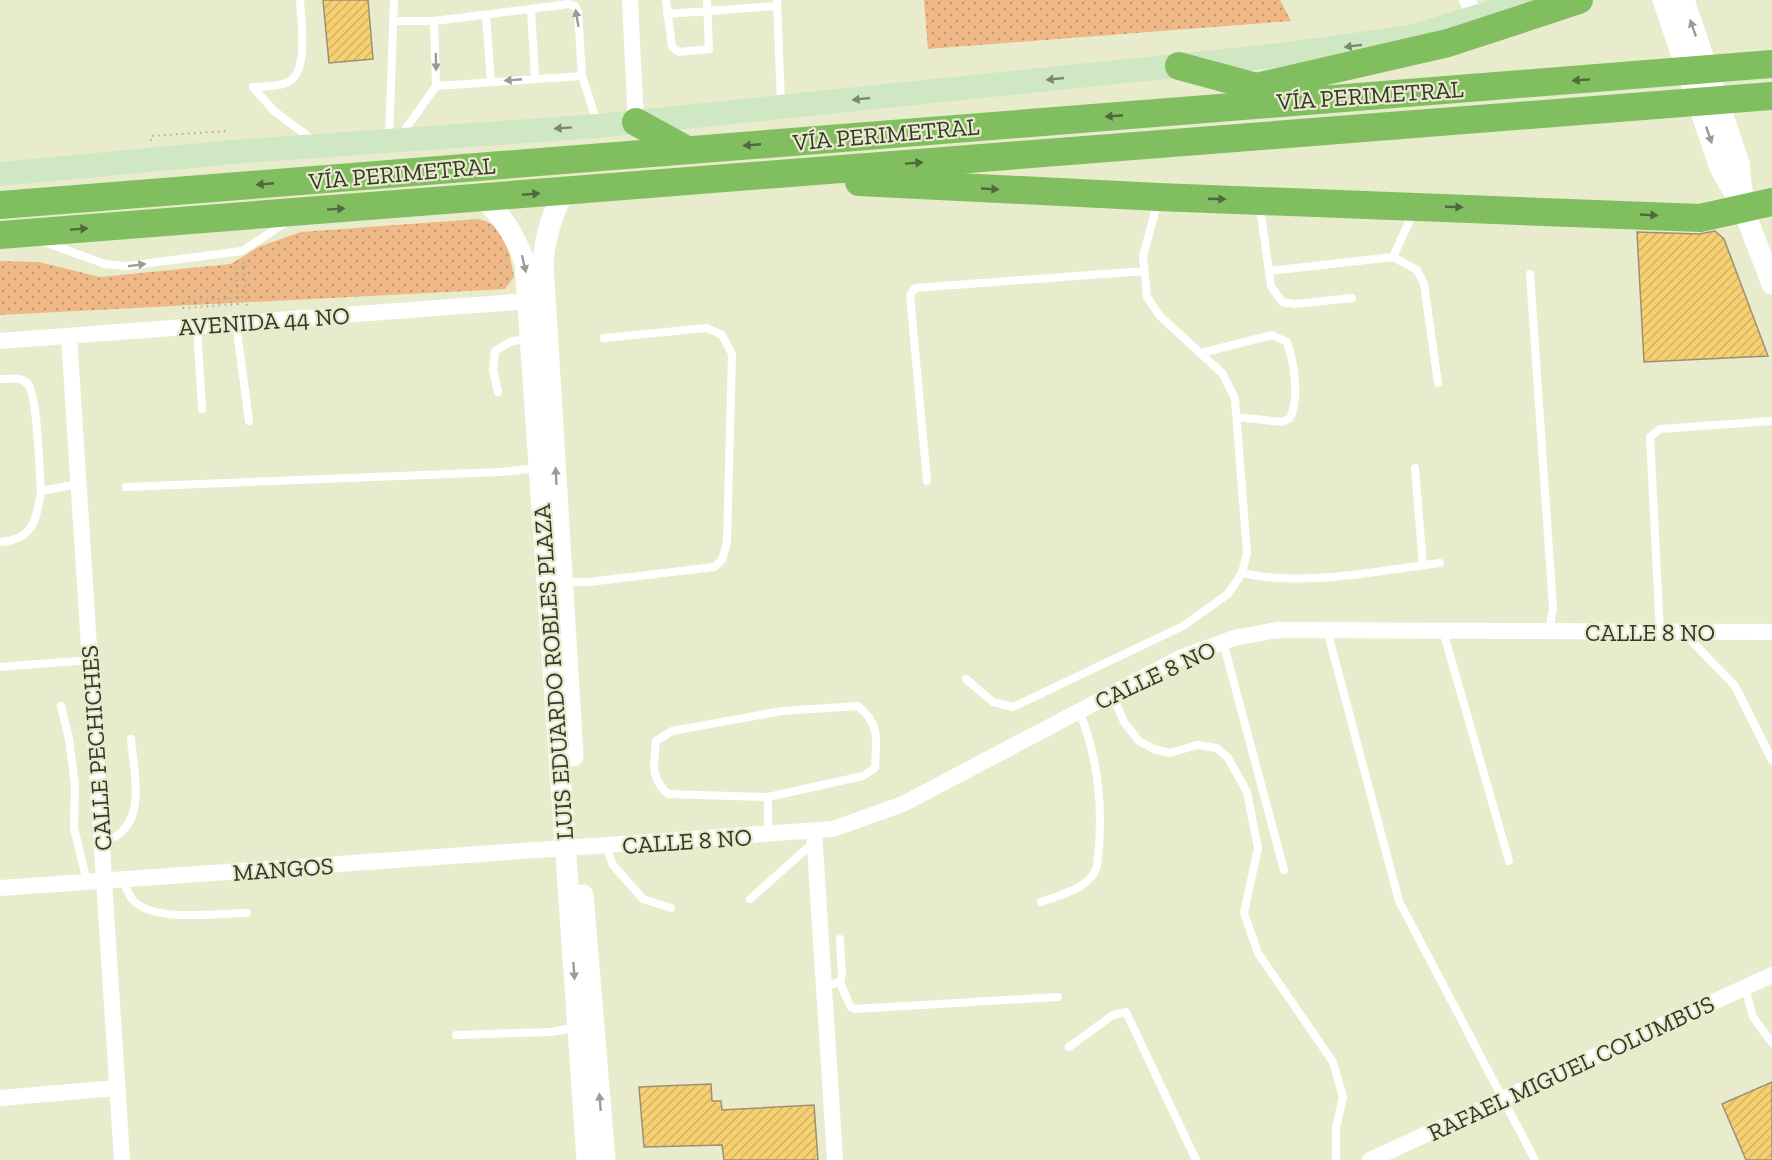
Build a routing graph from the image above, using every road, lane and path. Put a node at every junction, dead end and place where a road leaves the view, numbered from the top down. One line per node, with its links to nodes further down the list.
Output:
1 (300, 0): 32 (lane)
2 (394, 0): 16 (lane)
3 (630, 0): 29 (street)
4 (666, 0): 14 (lane)
5 (707, 0): 13 (lane)
6 (1532, 0): 12 (main road, VÍA PERIMETRAL)
7 (1579, 0): 24 (highway)
8 (1663, 0): 43 (street, one-way to 43)
9 (1684, 0): 43 (street, one-way to 9)
10 (776, 3): 13 (lane); 27 (lane)
11 (531, 9): 15 (lane); 20 (lane, one-way to 11); 21 (lane)
12 (1472, 9): 19 (main road, VÍA PERIMETRAL, one-way to 19)
13 (708, 11): 14 (lane); 14 (lane)
14 (667, 14)
15 (486, 15): 17 (lane); 22 (lane)
16 (393, 21): 17 (lane); 31 (lane)
17 (434, 21): 23 (lane, one-way to 23)
18 (1772, 64): 26 (highway, VÍA PERIMETRAL, one-way to 26)
19 (1179, 66): 24 (highway); 27 (main road, VÍA PERIMETRAL, one-way to 27)
20 (582, 76): 21 (lane); 30 (lane)
21 (535, 78): 22 (lane, one-way to 22)
22 (491, 82): 23 (lane)
23 (436, 87): 31 (lane)
24 (1257, 87): 26 (highway); 28 (highway)
25 (1772, 96): 35 (highway, VÍA PERIMETRAL, one-way to 25)
26 (1304, 99): 28 (highway, VÍA PERIMETRAL)
27 (781, 107): 29 (main road, VÍA PERIMETRAL)
28 (1153, 113): 33 (highway, VÍA PERIMETRAL, one-way to 33)
29 (636, 122): 30 (main road, VÍA PERIMETRAL); 33 (highway)
30 (598, 126): 31 (main road, VÍA PERIMETRAL, one-way to 31)
31 (394, 139): 32 (main road, VÍA PERIMETRAL)
32 (321, 145): 34 (main road, VÍA PERIMETRAL)
33 (687, 150): 41 (highway, VÍA PERIMETRAL, one-way to 41)
34 (0, 174)
35 (743, 176): 36 (highway, VÍA PERIMETRAL); 37 (highway, one-way to 37)
36 (564, 191): 38 (highway, VÍA PERIMETRAL, one-way to 36); 80 (street, LUIS EDUARDO ROBLES PLAZA, one-way to 36)
37 (1159, 197): 39 (highway, one-way to 39); 48 (lane)
38 (483, 198): 44 (highway, VÍA PERIMETRAL, one-way to 38); 54 (street, LUIS EDUARDO ROBLES PLAZA, one-way to 54)
39 (1259, 200): 42 (highway); 49 (lane)
40 (1772, 202): 43 (highway)
41 (0, 205)
42 (1415, 207): 43 (highway, one-way to 43); 47 (lane)
43 (1743, 208): 51 (street)
44 (303, 212): 45 (highway, VÍA PERIMETRAL, one-way to 44); 46 (lane)
45 (11, 234): 46 (lane, one-way to 46)
46 (242, 251): 52 (path)
47 (1393, 257): 49 (lane); 64 (lane)
48 (1144, 271): 62 (lane); 72 (lane)
49 (1269, 271): 53 (lane)
50 (1530, 274): 83 (lane)
51 (1772, 284)
52 (246, 297): 55 (path); 56 (path)
53 (1352, 298)
54 (529, 302): 56 (street, AVENIDA 44 NO); 60 (street, LUIS EDUARDO ROBLES PLAZA)
55 (238, 304)
56 (242, 322): 57 (street, AVENIDA 44 NO); 68 (lane)
57 (197, 326): 58 (street, AVENIDA 44 NO); 66 (lane)
58 (69, 336): 61 (street, AVENIDA 44 NO); 73 (street, CALLE PECHICHES)
59 (604, 338): 80 (lane)
60 (531, 339): 65 (lane); 70 (street, LUIS EDUARDO ROBLES PLAZA)
61 (0, 341)
62 (1201, 353): 67 (lane); 67 (lane)
63 (0, 379): 75 (lane)
64 (1438, 382)
65 (498, 392)
66 (202, 410)
67 (1237, 417): 79 (lane)
68 (249, 421)
69 (1772, 421): 84 (lane)
70 (539, 468): 74 (lane); 80 (street, LUIS EDUARDO ROBLES PLAZA)
71 (1415, 468): 78 (lane)
72 (927, 481)
73 (79, 484): 75 (lane); 88 (street, CALLE PECHICHES)
74 (126, 487)
75 (41, 491): 76 (lane)
76 (0, 542)
77 (1440, 563): 78 (lane)
78 (1423, 565): 79 (lane)
79 (1242, 573): 90 (lane)
80 (554, 583): 101 (street, LUIS EDUARDO ROBLES PLAZA)
81 (1327, 630): 82 (street, CALLE 8 NO); 87 (street, CALLE 8 NO); 122 (lane)
82 (1443, 631): 83 (street, CALLE 8 NO); 102 (lane)
83 (1548, 631): 84 (street, CALLE 8 NO)
84 (1660, 632): 85 (street, CALLE 8 NO)
85 (1683, 632): 86 (street, CALLE 8 NO); 95 (lane)
86 (1772, 632)
87 (1223, 642): 91 (street, CALLE 8 NO); 103 (lane)
88 (90, 660): 89 (lane); 99 (street, CALLE PECHICHES)
89 (0, 667)
90 (966, 679)
91 (1112, 694): 93 (street, CALLE 8 NO); 128 (lane)
92 (61, 706): 105 (lane)
93 (1079, 711): 98 (street, CALLE 8 NO); 108 (lane)
94 (131, 739): 99 (lane)
95 (1772, 760)
96 (768, 797): 96 (lane); 97 (lane)
97 (768, 835): 98 (street, CALLE 8 NO); 100 (street, CALLE 8 NO)
98 (814, 836): 107 (lane); 113 (street)
99 (102, 842): 105 (street, CALLE PECHICHES)
100 (606, 847): 101 (street, CALLE 8 NO); 109 (lane)
101 (572, 849): 104 (street, MANGOS); 116 (street, LUIS EDUARDO ROBLES PLAZA, one-way to 116); 125 (street, LUIS EDUARDO ROBLES PLAZA, one-way to 101)
102 (1509, 861)
103 (1284, 870)
104 (122, 880): 105 (street, MANGOS); 110 (lane)
105 (96, 882): 106 (street, MANGOS); 120 (street, CALLE PECHICHES)
106 (0, 888)
107 (750, 899)
108 (1041, 902)
109 (671, 908)
110 (247, 913)
111 (840, 939): 113 (lane)
112 (1772, 975): 114 (street, RAFAEL MIGUEL COLUMBUS)
113 (832, 984): 115 (lane); 126 (street)
114 (1745, 988): 118 (lane); 122 (street, RAFAEL MIGUEL COLUMBUS)
115 (1058, 997)
116 (578, 1027): 117 (lane); 124 (street, LUIS EDUARDO ROBLES PLAZA)
117 (456, 1035)
118 (1772, 1043)
119 (1069, 1047): 127 (lane)
120 (117, 1088): 121 (street); 123 (street, CALLE PECHICHES)
121 (0, 1098)
122 (1501, 1100): 129 (street, RAFAEL MIGUEL COLUMBUS); 130 (lane)
123 (122, 1160)
124 (587, 1160)
125 (605, 1160)
126 (835, 1160)
127 (1196, 1160)
128 (1336, 1160)
129 (1370, 1160)
130 (1535, 1160)

